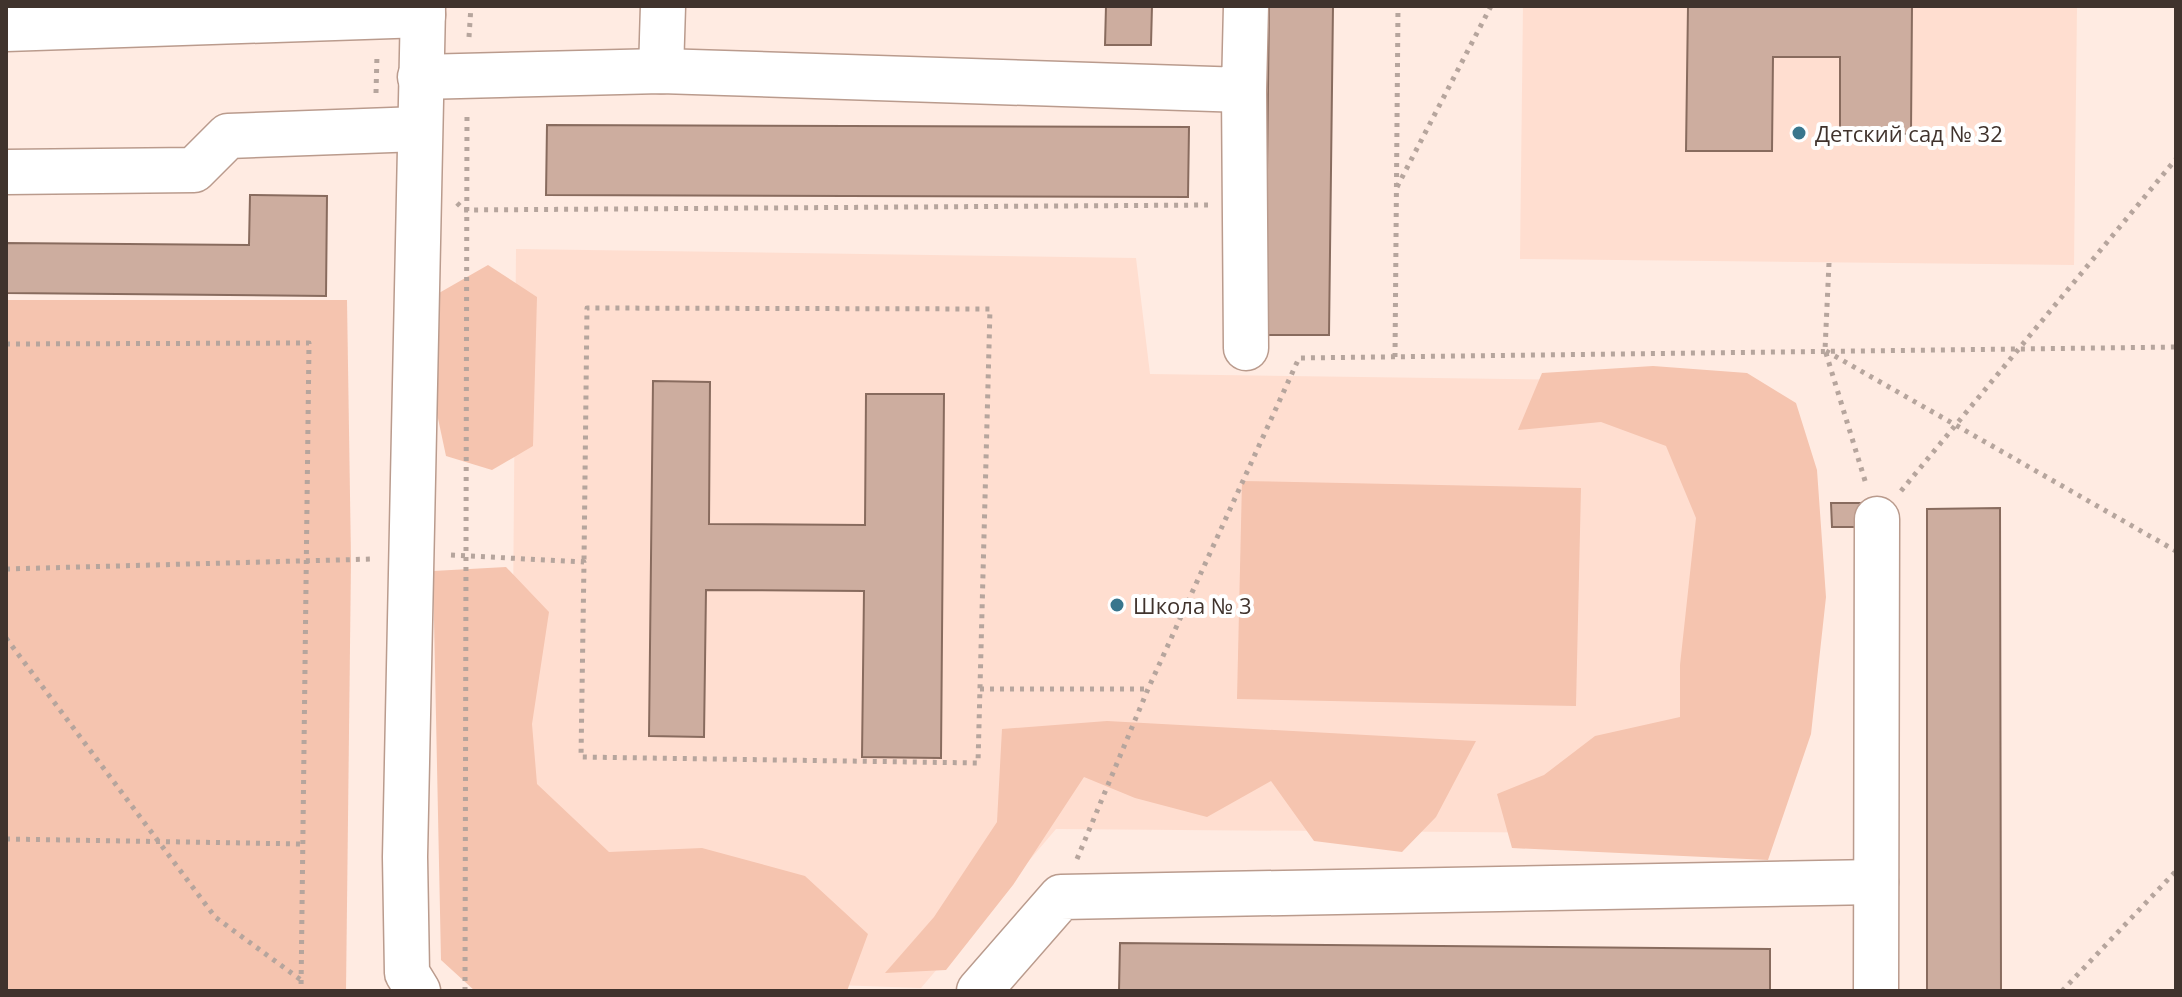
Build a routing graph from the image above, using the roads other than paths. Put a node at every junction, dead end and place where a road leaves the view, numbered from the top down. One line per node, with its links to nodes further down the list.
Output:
1 (663, 6): 5 (street)
2 (1246, 6): 7 (street)
3 (423, 10): 4 (street); 6 (street)
4 (6, 29)
5 (661, 71): 6 (street); 7 (street)
6 (420, 77): 8 (street)
7 (1244, 90): 10 (street)
8 (419, 149): 9 (street); 13 (street)
9 (6, 172)
10 (1246, 348)
11 (1877, 519): 12 (street)
12 (1876, 882): 14 (street); 15 (street)
13 (418, 991)
14 (979, 991)
15 (1876, 991)

